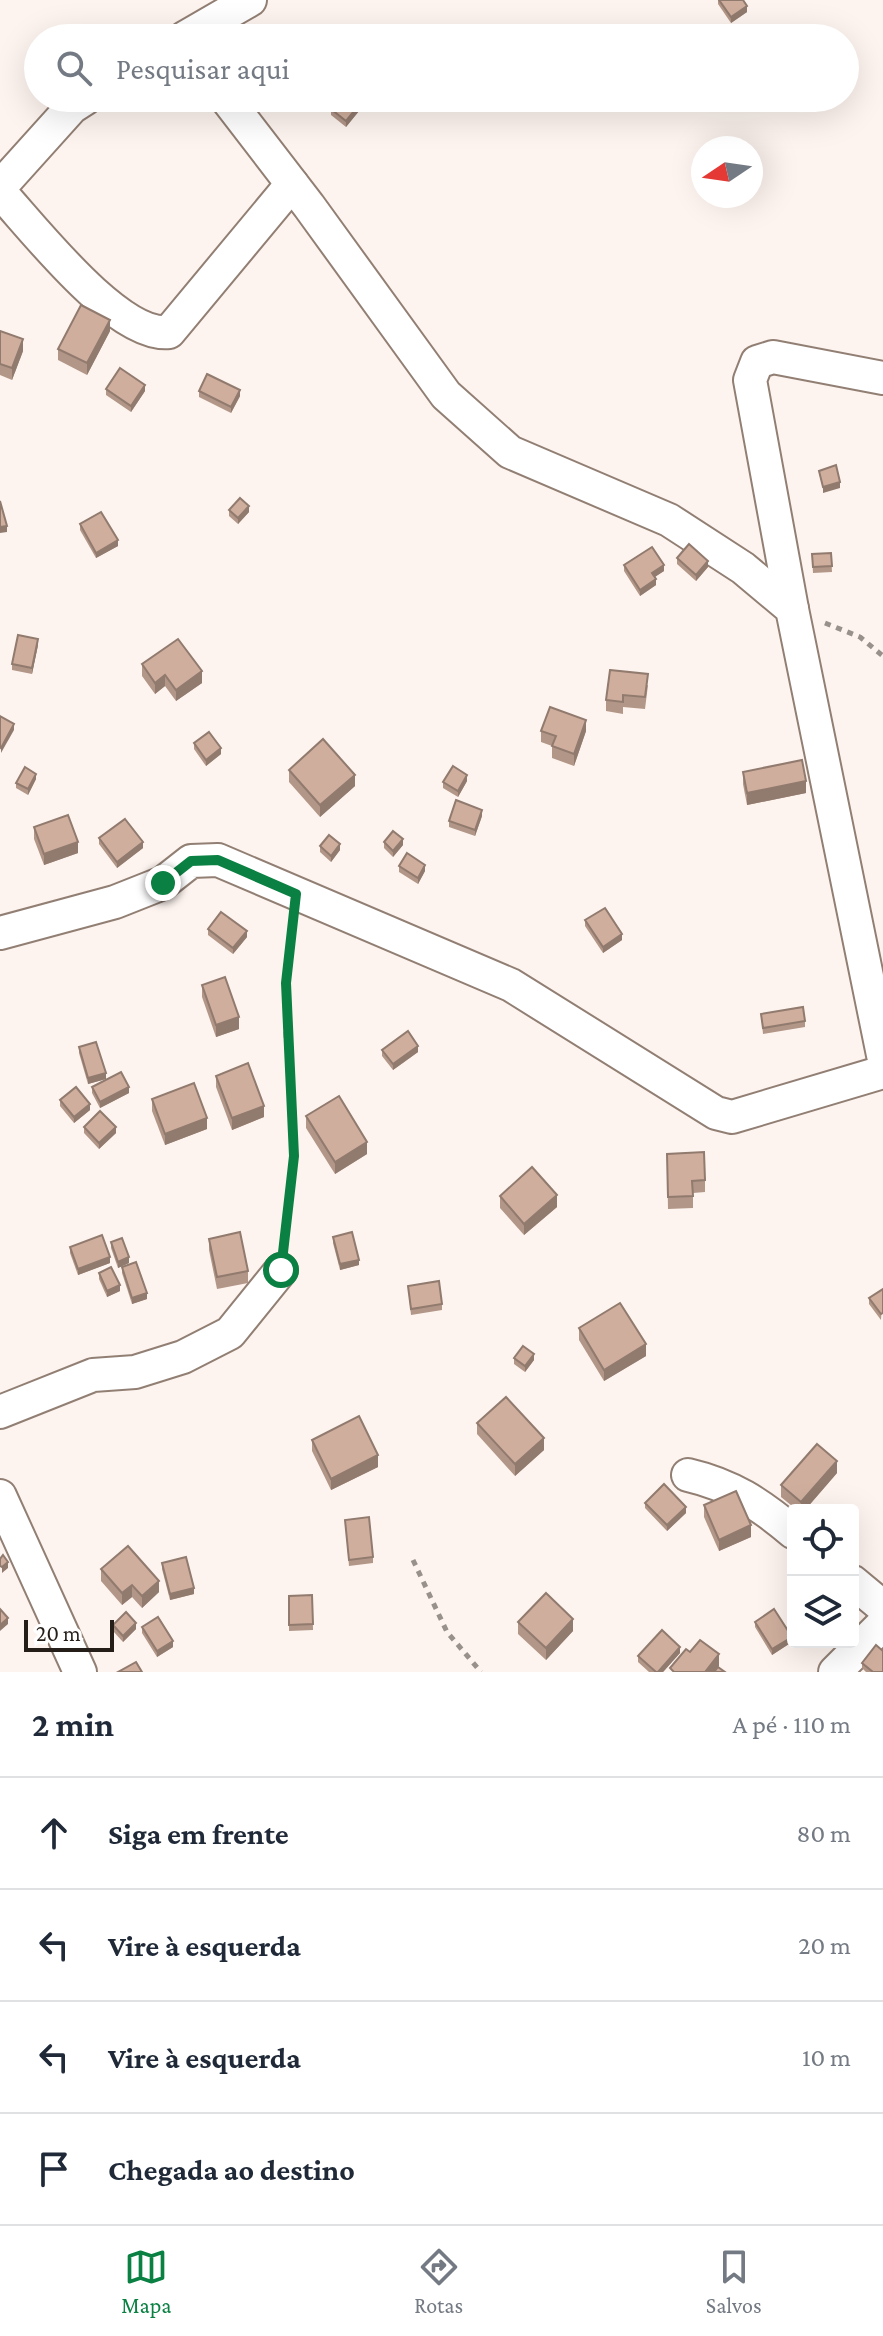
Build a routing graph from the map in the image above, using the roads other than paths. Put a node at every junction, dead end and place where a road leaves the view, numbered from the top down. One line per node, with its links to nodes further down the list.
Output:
1 (250, 0): 2 (street)
2 (208, 24)
3 (68, 112): 6 (street)
4 (237, 112): 5 (street)
5 (292, 184): 6 (street); 8 (street)
6 (0, 190)
7 (883, 378): 8 (street)
8 (792, 609): 10 (street)
9 (0, 933): 11 (street)
10 (883, 1055)
11 (883, 1072)
12 (281, 1270): 13 (street)
13 (0, 1412)
14 (688, 1475): 16 (street)
15 (0, 1496): 20 (street)
16 (787, 1527)
17 (859, 1587): 18 (street)
18 (883, 1607)
19 (883, 1624): 21 (street)
20 (80, 1672)
21 (835, 1672)

